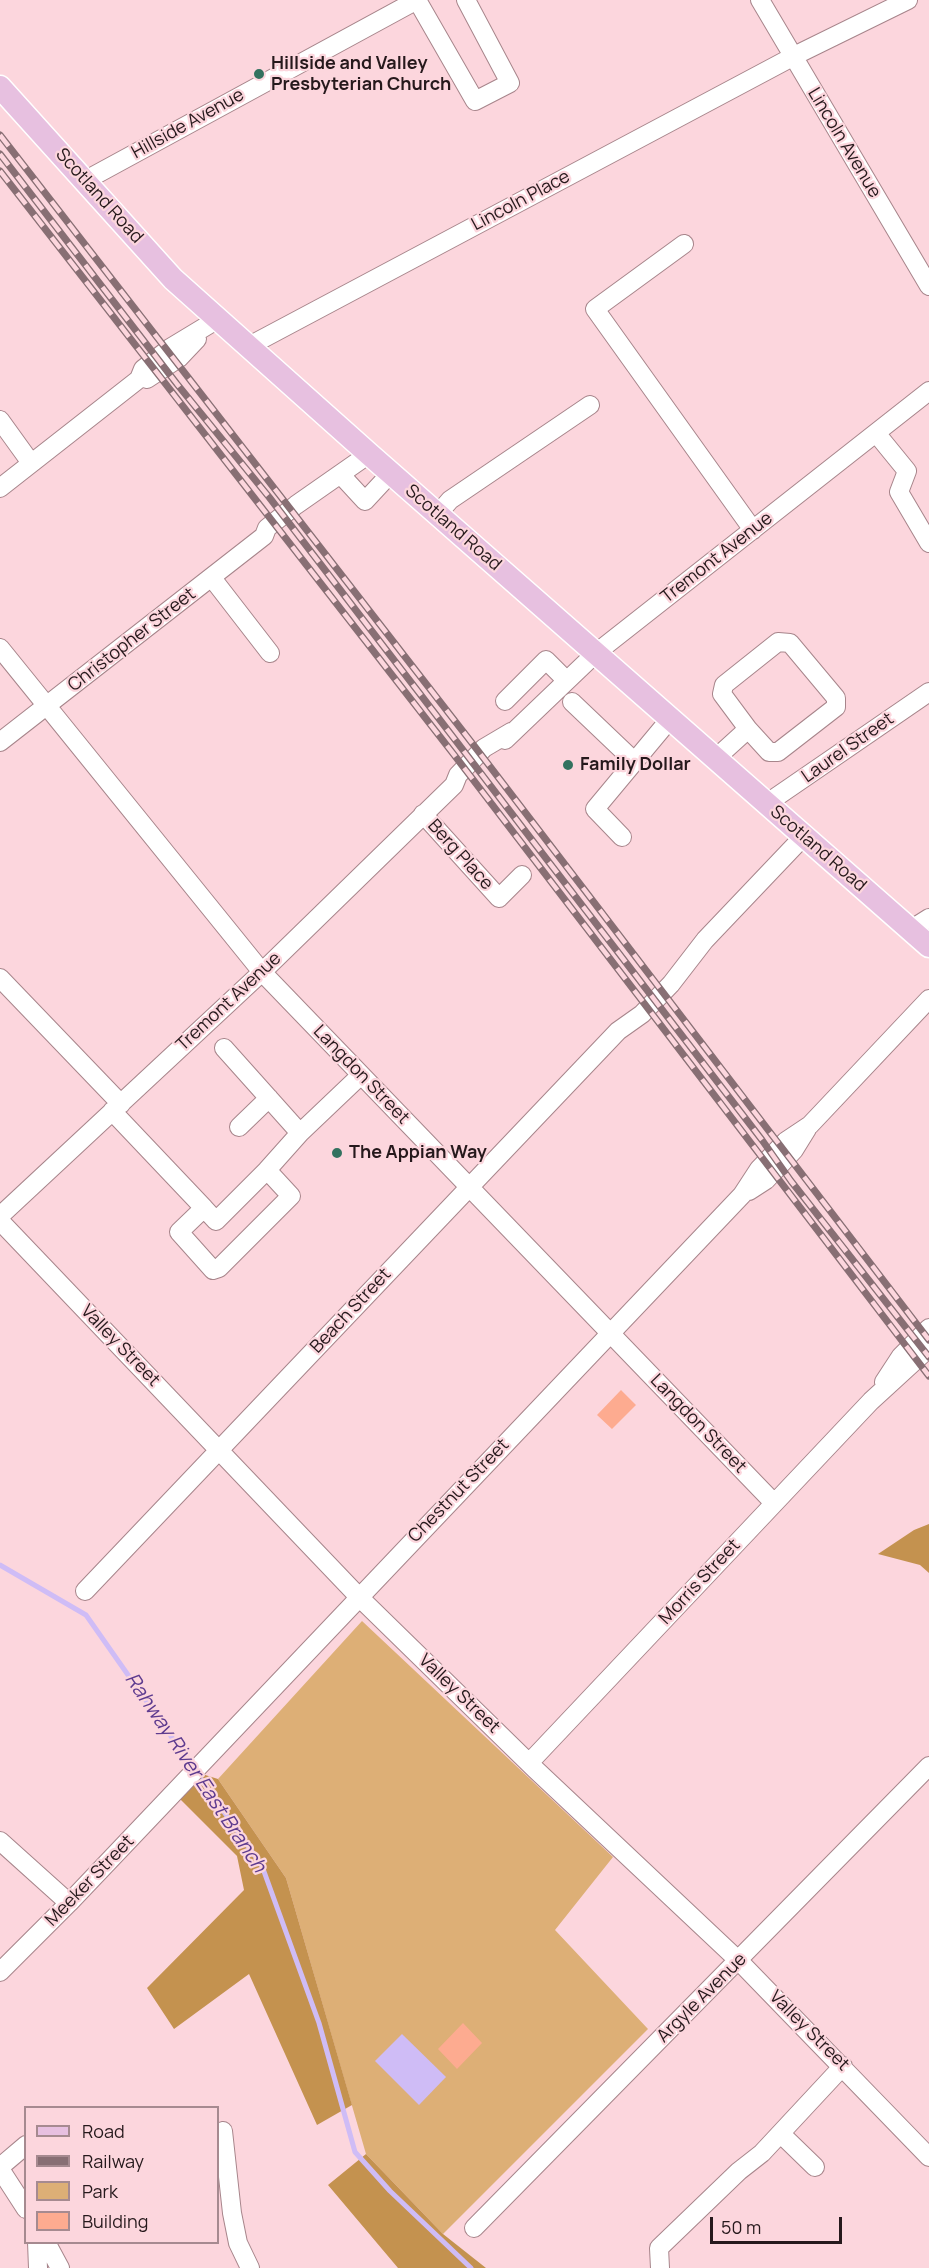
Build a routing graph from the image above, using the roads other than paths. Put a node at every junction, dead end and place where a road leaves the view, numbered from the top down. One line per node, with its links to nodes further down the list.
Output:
1 (417, 0): 2 (street); 7 (street, Hillside Avenue)
2 (466, 0)
3 (760, 0): 5 (street, Lincoln Avenue)
4 (908, 0): 5 (street, Lincoln Place)
5 (794, 57): 9 (street, Lincoln Avenue); 11 (street, Lincoln Place)
6 (0, 87): 7 (main road, Scotland Road)
7 (86, 180): 10 (main road, Scotland Road)
8 (684, 244): 22 (street)
9 (929, 286)
10 (218, 319): 11 (main road, Scotland Road); 17 (street)
11 (249, 346): 16 (main road, Scotland Road)
12 (929, 391): 15 (street, Tremont Avenue)
13 (590, 405): 21 (street)
14 (0, 420): 17 (street)
15 (876, 433): 22 (street, Tremont Avenue); 23 (street)
16 (369, 454): 18 (main road, Scotland Road); 19 (street, Christopher Street)
17 (31, 464): 20 (street)
18 (391, 474): 19 (street); 21 (main road, Scotland Road)
19 (342, 475): 24 (street, Christopher Street)
20 (0, 488)
21 (437, 515): 27 (main road, Scotland Road)
22 (753, 530): 27 (street, Tremont Avenue)
23 (929, 543)
24 (212, 578): 26 (street); 32 (street, Christopher Street)
25 (0, 648): 32 (street, Langdon Street)
26 (270, 653)
27 (596, 653): 28 (street, Tremont Avenue); 33 (main road, Scotland Road)
28 (566, 680): 30 (street); 39 (street, Tremont Avenue)
29 (929, 692): 38 (street, Laurel Street)
30 (505, 701)
31 (572, 702): 37 (street)
32 (48, 705): 35 (street, Christopher Street); 45 (street, Langdon Street)
33 (670, 719): 36 (main road, Scotland Road); 37 (street)
34 (748, 729): 34 (street); 36 (street)
35 (0, 742)
36 (715, 759): 38 (main road, Scotland Road)
37 (635, 762): 40 (street)
38 (766, 804): 41 (main road, Scotland Road)
39 (423, 814): 42 (street, Berg Place); 45 (street, Tremont Avenue)
40 (622, 837)
41 (803, 837): 43 (main road, Scotland Road); 55 (street, Beach Street)
42 (522, 875)
43 (920, 924): 44 (main road, Scotland Road)
44 (929, 946)
45 (262, 972): 49 (street, Langdon Street); 51 (street, Tremont Avenue)
46 (0, 978): 51 (street)
47 (929, 999): 60 (street, Chestnut Street)
48 (224, 1048): 50 (street)
49 (361, 1075): 53 (street); 55 (street, Langdon Street)
50 (269, 1098): 52 (street); 53 (street)
51 (117, 1107): 56 (street); 57 (street, Tremont Avenue)
52 (239, 1127)
53 (300, 1132): 54 (street)
54 (267, 1170): 56 (street); 56 (street)
55 (468, 1187): 60 (street, Langdon Street); 63 (street, Beach Street)
56 (204, 1208)
57 (0, 1216)
58 (0, 1221): 63 (street, Valley Street)
59 (929, 1328): 62 (street, Morris Street)
60 (610, 1333): 64 (street, Langdon Street); 66 (street, Chestnut Street)
61 (929, 1348): 62 (street, Morris Street)
62 (871, 1401): 64 (street, Morris Street)
63 (220, 1450): 65 (street, Beach Street); 66 (street, Valley Street)
64 (774, 1503): 67 (street, Morris Street)
65 (85, 1591)
66 (358, 1597): 67 (street, Valley Street); 69 (street, Chestnut Street)
67 (530, 1763): 72 (street, Valley Street)
68 (929, 1766): 72 (street, Argyle Avenue)
69 (178, 1788): 71 (street, Meeker Street)
70 (0, 1841): 71 (street)
71 (69, 1903): 73 (street, Meeker Street)
72 (739, 1961): 74 (street, Valley Street); 82 (street, Argyle Avenue)
73 (0, 1972)
74 (843, 2066): 76 (street); 78 (street, Valley Street)
75 (223, 2131): 87 (street)
76 (781, 2134): 79 (street); 88 (street)
77 (24, 2147): 80 (street)
78 (926, 2149)
79 (815, 2167)
80 (0, 2168): 81 (street)
81 (24, 2206)
82 (474, 2228)
83 (36, 2244): 85 (street)
84 (47, 2244): 86 (street)
85 (38, 2268)
86 (60, 2268)
87 (250, 2268)
88 (660, 2268)

